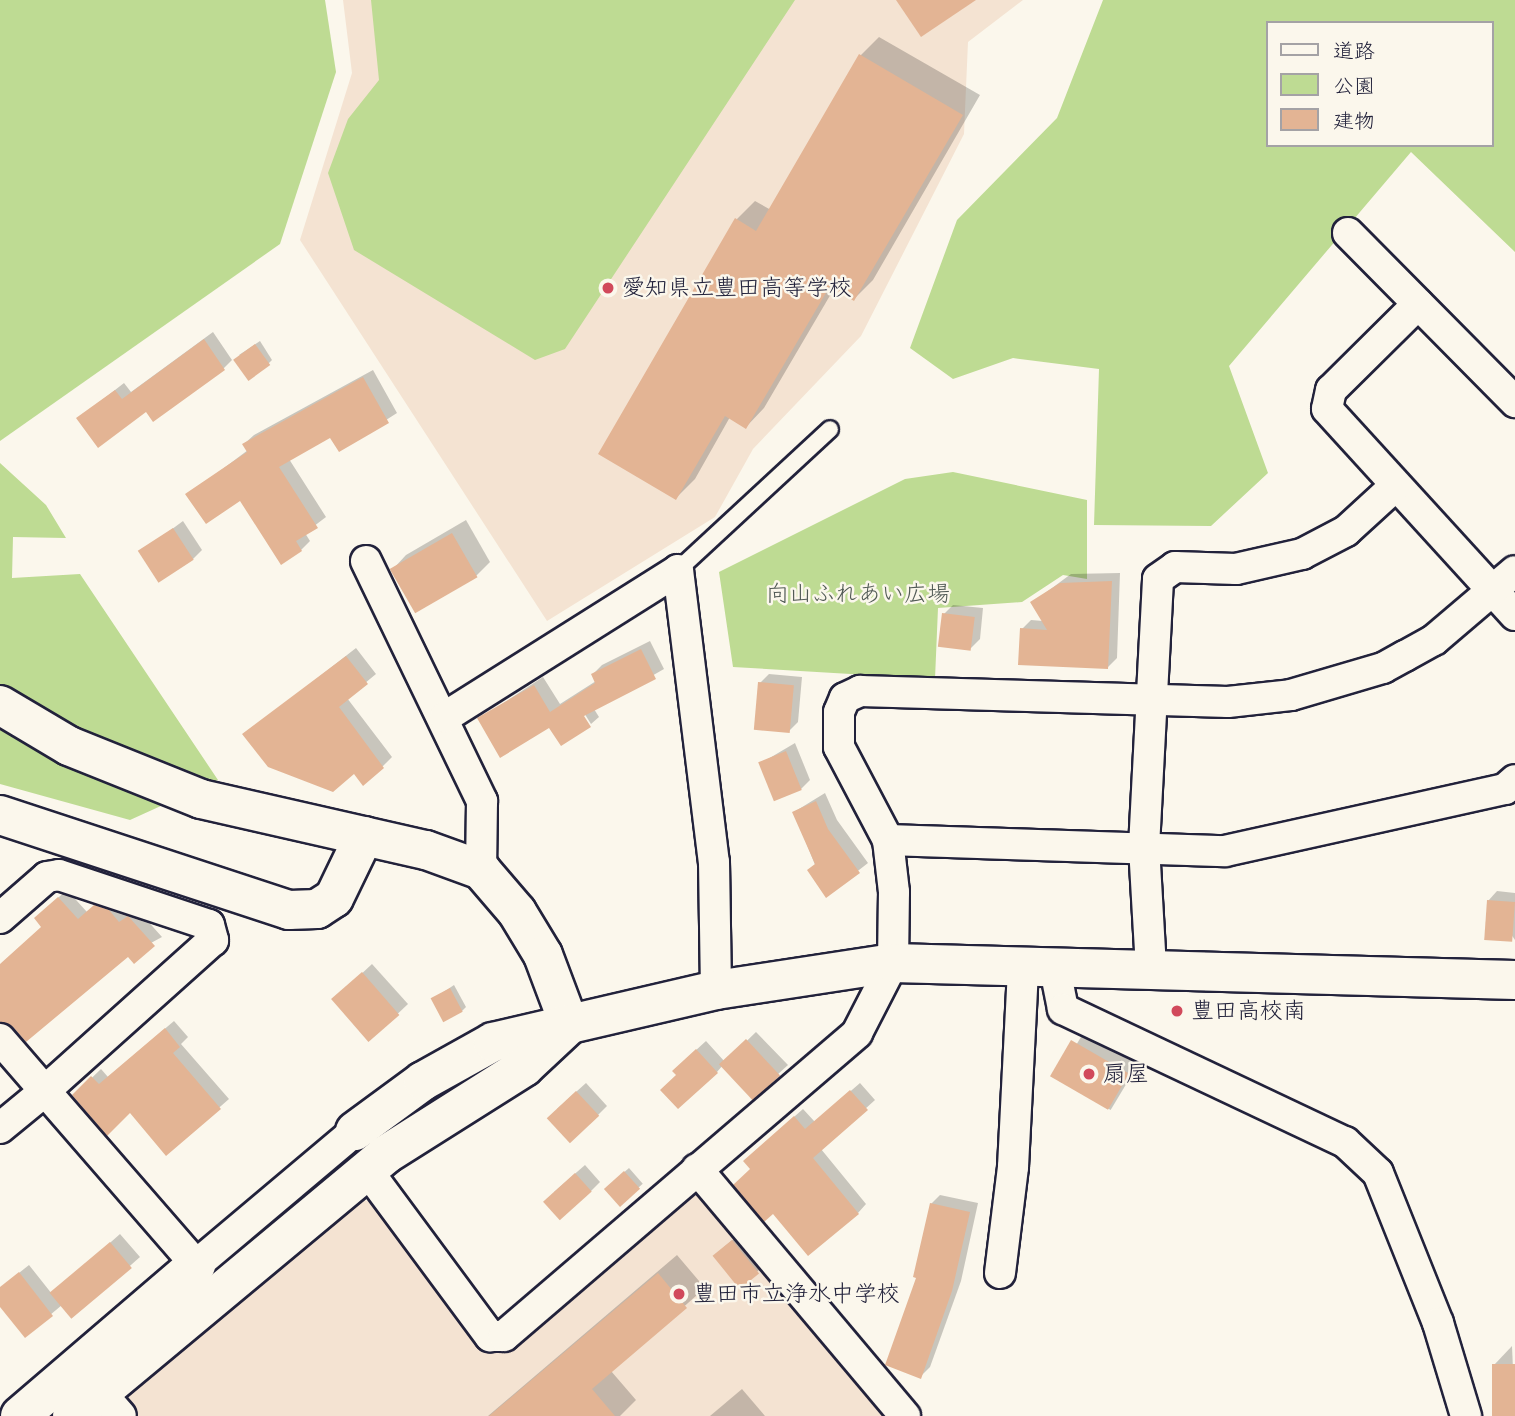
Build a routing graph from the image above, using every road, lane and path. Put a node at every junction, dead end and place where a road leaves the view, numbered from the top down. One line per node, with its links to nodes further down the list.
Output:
1 (1348, 233): 2 (street)
2 (1418, 304): 3 (street); 5 (street)
3 (1515, 402)
4 (830, 429): 7 (lane)
5 (1394, 486): 9 (street); 11 (street)
6 (366, 561): 13 (street)
7 (678, 570): 13 (street); 25 (street)
8 (1515, 571): 9 (street)
9 (1492, 592): 10 (street); 11 (street)
10 (1515, 615)
11 (1150, 701): 17 (street); 18 (street)
12 (0, 705): 16 (street)
13 (445, 717): 19 (street)
14 (1512, 787): 18 (street)
15 (0, 815): 16 (street)
16 (365, 836): 19 (street)
17 (888, 841): 18 (street); 21 (street)
18 (1144, 847): 23 (street)
19 (481, 870): 26 (street)
20 (0, 918): 28 (street)
21 (893, 963): 22 (street); 25 (street); 31 (street)
22 (1039, 968): 23 (street); 36 (street); 40 (street)
23 (1151, 968): 24 (street)
24 (1515, 980)
25 (716, 989): 26 (street)
26 (569, 1024): 30 (street); 32 (street)
27 (0, 1039): 28 (street)
28 (45, 1091): 29 (street); 35 (street)
29 (0, 1128)
30 (355, 1131): 33 (street)
31 (696, 1169): 32 (street); 39 (street)
32 (367, 1170): 34 (street)
33 (265, 1204): 34 (lane); 35 (street)
34 (296, 1237): 37 (street)
35 (196, 1265): 38 (street)
36 (1000, 1273)
37 (98, 1408)
38 (20, 1416)
39 (905, 1416)
40 (1465, 1416)

